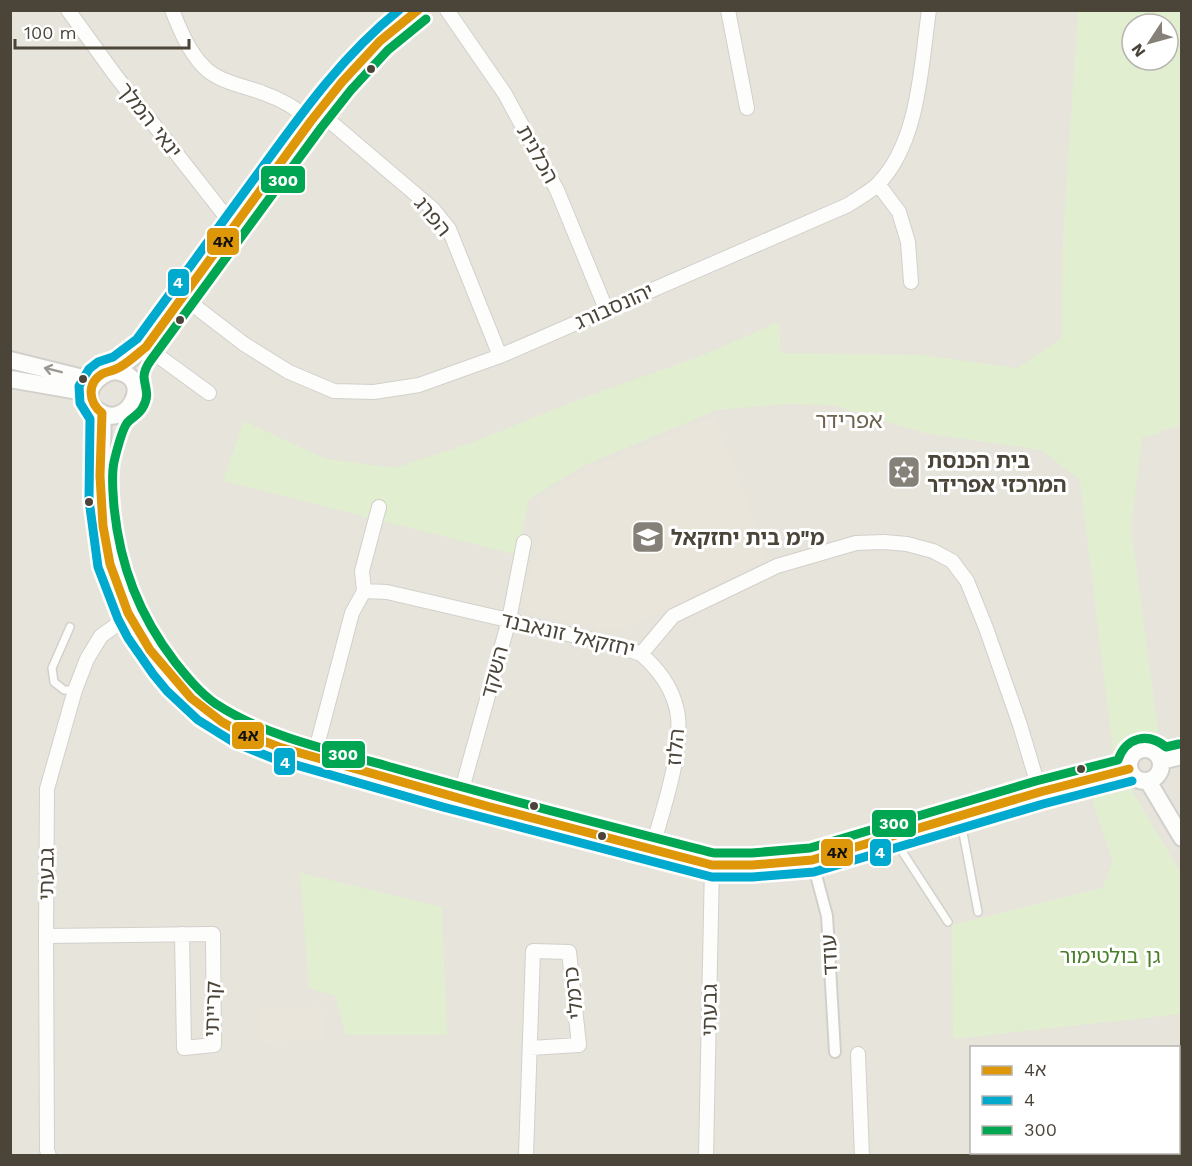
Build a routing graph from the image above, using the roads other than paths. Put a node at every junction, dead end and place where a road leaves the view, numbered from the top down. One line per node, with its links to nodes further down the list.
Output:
1 (68, 10): 10 (street, ינאי המלך)
2 (172, 10): 8 (street, הפרג)
3 (418, 10): 8 (street)
4 (447, 10): 13 (street, הכלנית)
5 (728, 10): 7 (street)
6 (929, 10): 9 (street, יהונסבורג)
7 (747, 108)
8 (315, 116): 10 (street); 15 (street, הפרג)
9 (878, 184): 11 (street); 13 (street, יהונסבורג)
10 (234, 227): 12 (street)
11 (911, 282)
12 (183, 297): 14 (street); 15 (street, יהונסבורג)
13 (606, 309): 15 (street, יהונסבורג)
14 (143, 349): 17 (street); 18 (street); 21 (street)
15 (500, 356)
16 (10, 360): 20 (street, one-way to 16)
17 (114, 371): 18 (street); 20 (street)
18 (132, 379): 22 (street)
19 (10, 380): 20 (street)
20 (93, 387): 22 (street)
21 (209, 393)
22 (110, 414): 26 (street)
23 (379, 507): 25 (street)
24 (524, 542): 27 (street, השקד)
25 (364, 591): 27 (street, יחזקאל זונאבנד); 32 (street)
26 (129, 616): 30 (street, גבעתי); 32 (street)
27 (508, 620): 29 (street, יחזקאל זונאבנד); 37 (street, השקד)
28 (70, 627): 30 (lane)
29 (641, 654): 36 (street, יחזקאל זונאבנד); 41 (street, הלוז)
30 (75, 690): 47 (street, גבעתי)
31 (1182, 756): 33 (street)
32 (314, 757): 37 (street)
33 (1161, 762): 34 (street); 35 (street)
34 (1129, 769): 35 (street); 36 (street)
35 (1149, 781): 40 (street)
36 (1040, 792): 38 (street)
37 (459, 800): 41 (street)
38 (960, 816): 39 (street); 44 (lane)
39 (893, 837): 42 (street); 45 (lane)
40 (1182, 838)
41 (651, 849): 43 (street)
42 (812, 860): 43 (street); 49 (street, עודד)
43 (712, 865): 53 (street, גבעתי)
44 (978, 912)
45 (948, 922)
46 (182, 934): 46 (street, קרייתי); 47 (street, קרייתי)
47 (46, 936): 51 (street, גבעתי)
48 (530, 1048): 48 (street, כרמלי); 52 (street, כרמלי)
49 (835, 1052)
50 (858, 1054): 54 (street)
51 (49, 1155)
52 (526, 1155)
53 (706, 1155)
54 (862, 1155)

